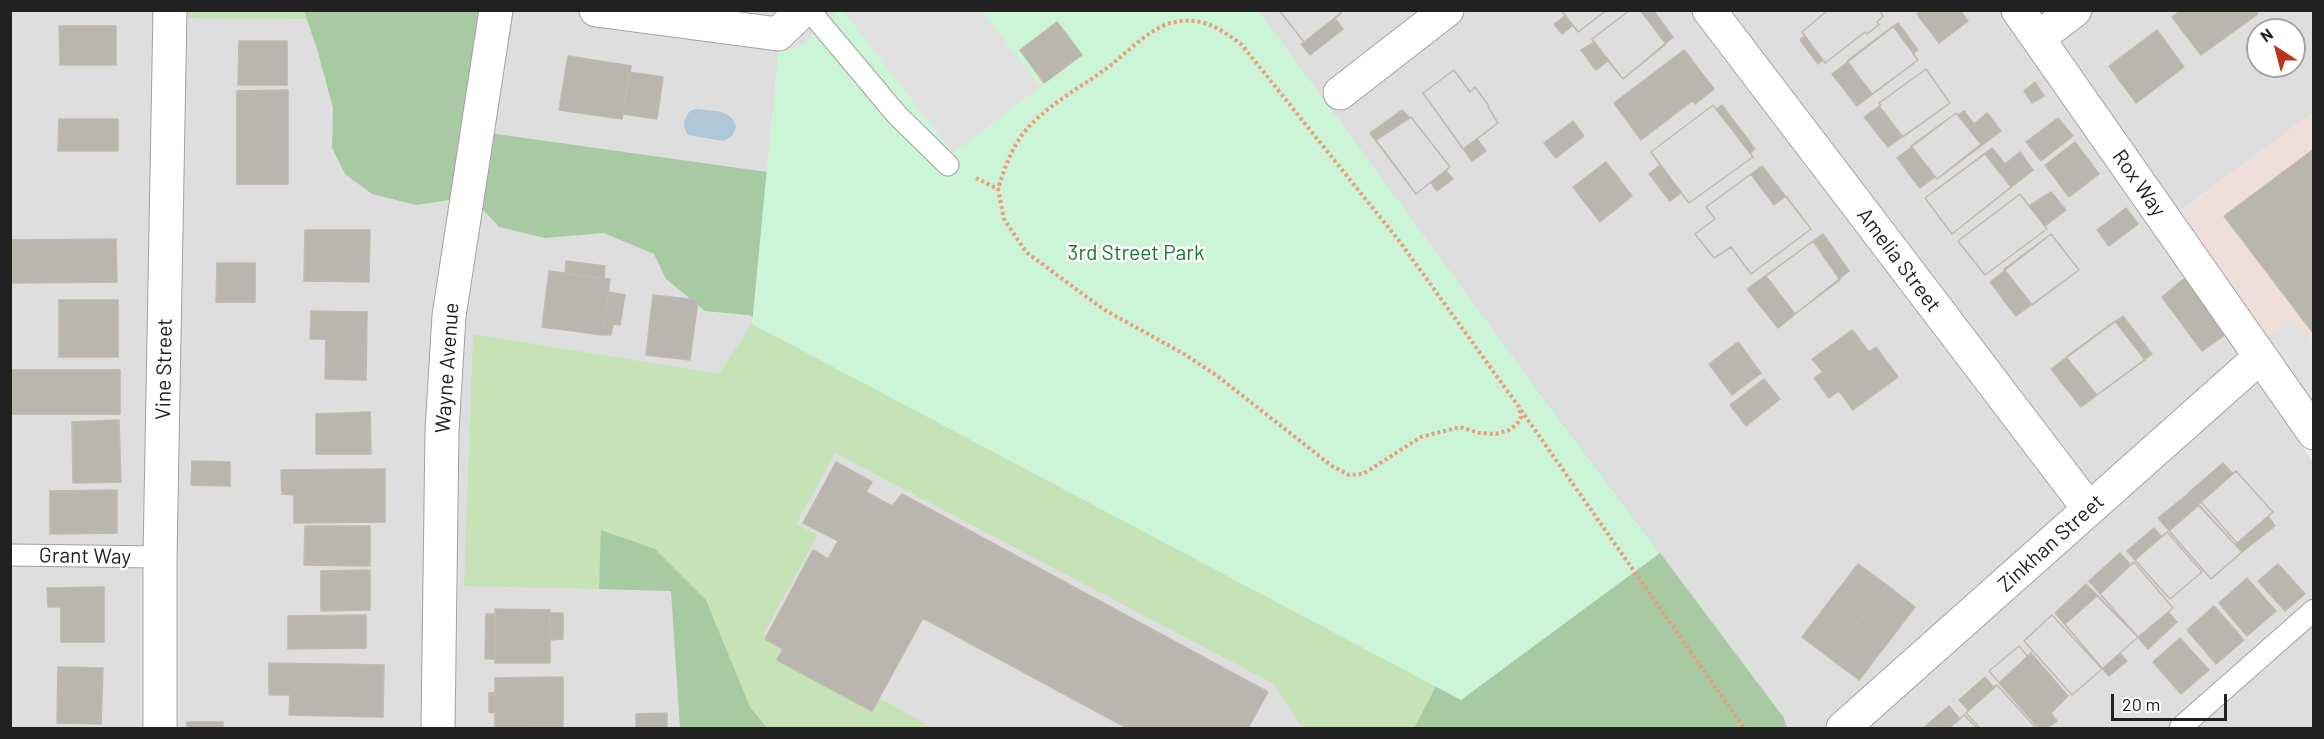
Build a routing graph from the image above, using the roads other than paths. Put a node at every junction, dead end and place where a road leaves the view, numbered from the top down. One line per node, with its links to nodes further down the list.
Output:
1 (170, 10): 17 (street, Vine Street)
2 (496, 10): 20 (street, Wayne Avenue)
3 (596, 10): 4 (street)
4 (803, 10)
5 (809, 10): 12 (lane)
6 (1447, 10): 11 (street)
7 (1709, 10): 15 (street, Amelia Street)
8 (2018, 10): 10 (street, Rox Way)
9 (2075, 10): 10 (street)
10 (2038, 38): 13 (street, Rox Way)
11 (1340, 93)
12 (948, 165)
13 (2260, 357): 14 (street); 15 (street, Zinkhan Street)
14 (2313, 433)
15 (2089, 509): 21 (street, Zinkhan Street)
16 (10, 555): 17 (lane, Grant Way)
17 (160, 557): 19 (street, Vine Street)
18 (2313, 610): 22 (lane)
19 (160, 729)
20 (438, 729)
21 (1843, 729)
22 (2180, 729)

